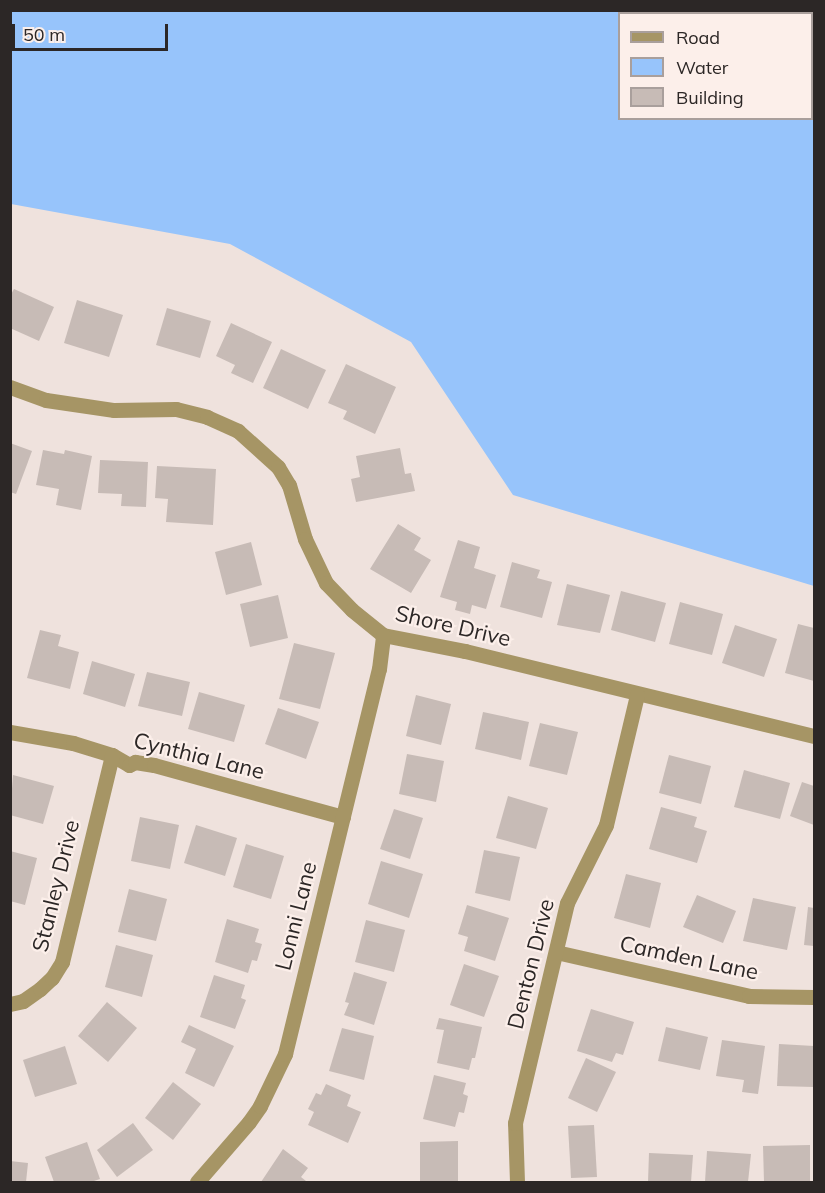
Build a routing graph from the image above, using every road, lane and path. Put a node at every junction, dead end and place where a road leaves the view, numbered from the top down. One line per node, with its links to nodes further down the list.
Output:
1 (10, 387): 2 (street, Shore Drive)
2 (383, 635): 3 (street, Shore Drive); 7 (street, Lonni Lane)
3 (637, 695): 5 (street, Shore Drive); 8 (street, Denton Drive)
4 (10, 732): 6 (street, Cynthia Lane)
5 (814, 736)
6 (112, 755): 7 (street, Cynthia Lane); 10 (street, Stanley Drive)
7 (342, 817): 11 (street, Lonni Lane)
8 (556, 952): 9 (street, Camden Lane); 12 (street, Denton Drive)
9 (814, 997)
10 (10, 1004)
11 (198, 1182)
12 (517, 1182)

